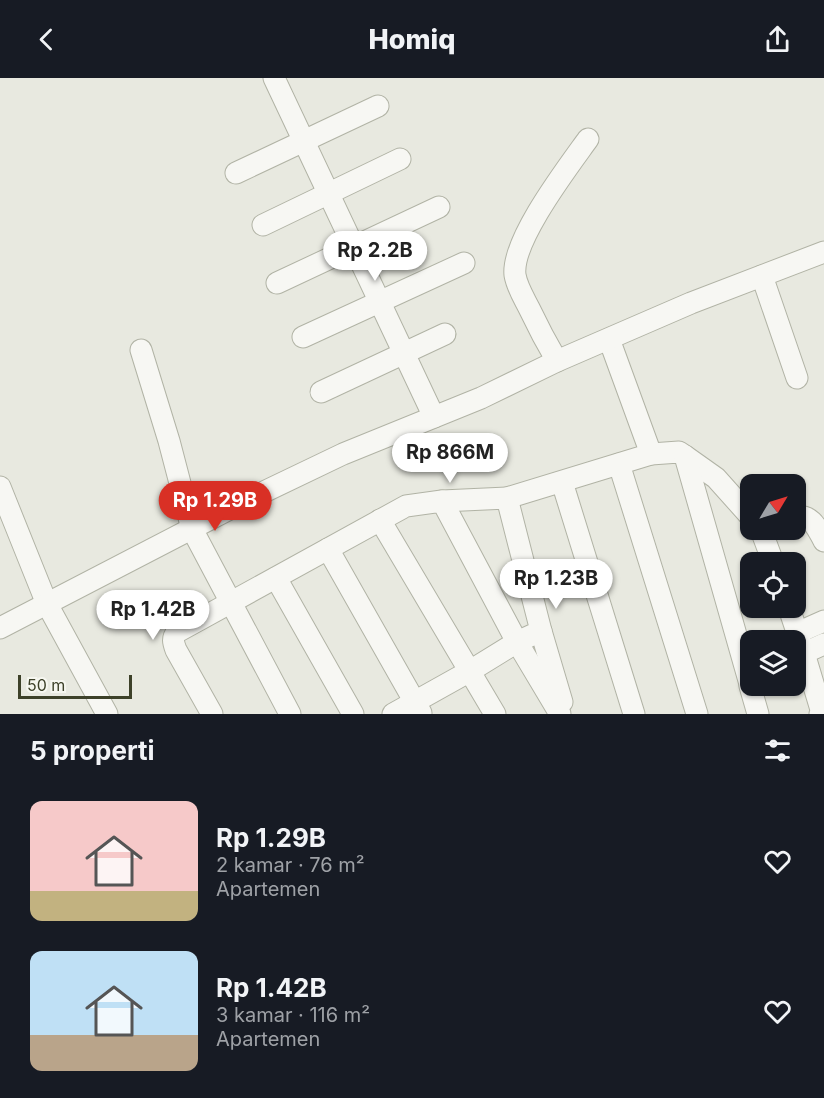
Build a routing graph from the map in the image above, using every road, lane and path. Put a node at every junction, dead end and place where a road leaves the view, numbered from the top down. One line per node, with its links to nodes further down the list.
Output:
1 (283, 81): 4 (street)
2 (378, 106): 4 (street)
3 (588, 139): 21 (street)
4 (304, 141): 6 (street); 7 (street)
5 (400, 159): 7 (street)
6 (236, 173)
7 (328, 193): 9 (street); 10 (street)
8 (439, 207): 10 (street)
9 (263, 225)
10 (354, 247): 14 (street); 15 (street)
11 (824, 252): 13 (street)
12 (464, 262): 15 (street)
13 (762, 276): 18 (street); 22 (street)
14 (277, 283)
15 (379, 302): 17 (street); 20 (street)
16 (446, 334): 20 (street)
17 (303, 337)
18 (609, 339): 21 (street); 25 (street)
19 (141, 350): 35 (street)
20 (404, 353): 23 (street); 24 (street)
21 (557, 361): 24 (street)
22 (797, 378)
23 (321, 392)
24 (434, 417): 35 (street)
25 (651, 454): 26 (street); 27 (street)
26 (686, 456): 32 (street); 47 (street)
27 (620, 464): 28 (street); 63 (street)
28 (562, 482): 30 (street); 62 (street)
29 (0, 487): 40 (street)
30 (507, 498): 31 (street); 43 (street)
31 (442, 501): 34 (street); 45 (street)
32 (740, 505)
33 (806, 517): 36 (street)
34 (380, 520): 37 (street); 50 (street)
35 (192, 529): 39 (street); 40 (street)
36 (824, 541)
37 (328, 549): 38 (street); 52 (street)
38 (276, 578): 39 (street); 57 (street)
39 (231, 603): 55 (street); 56 (street)
40 (47, 604): 42 (street); 54 (street)
41 (824, 621): 44 (street)
42 (0, 628)
43 (541, 630): 45 (street); 61 (street)
44 (804, 630)
45 (518, 642): 50 (street); 60 (street)
46 (824, 644): 48 (street)
47 (740, 649)
48 (806, 652)
49 (806, 660): 53 (street)
50 (470, 671): 52 (street); 59 (street)
51 (753, 696): 64 (street)
52 (419, 708): 58 (street)
53 (822, 713)
54 (107, 714)
55 (213, 714)
56 (290, 714)
57 (352, 714)
58 (393, 714)
59 (495, 714)
60 (560, 714)
61 (566, 714)
62 (634, 714)
63 (697, 714)
64 (759, 714)

